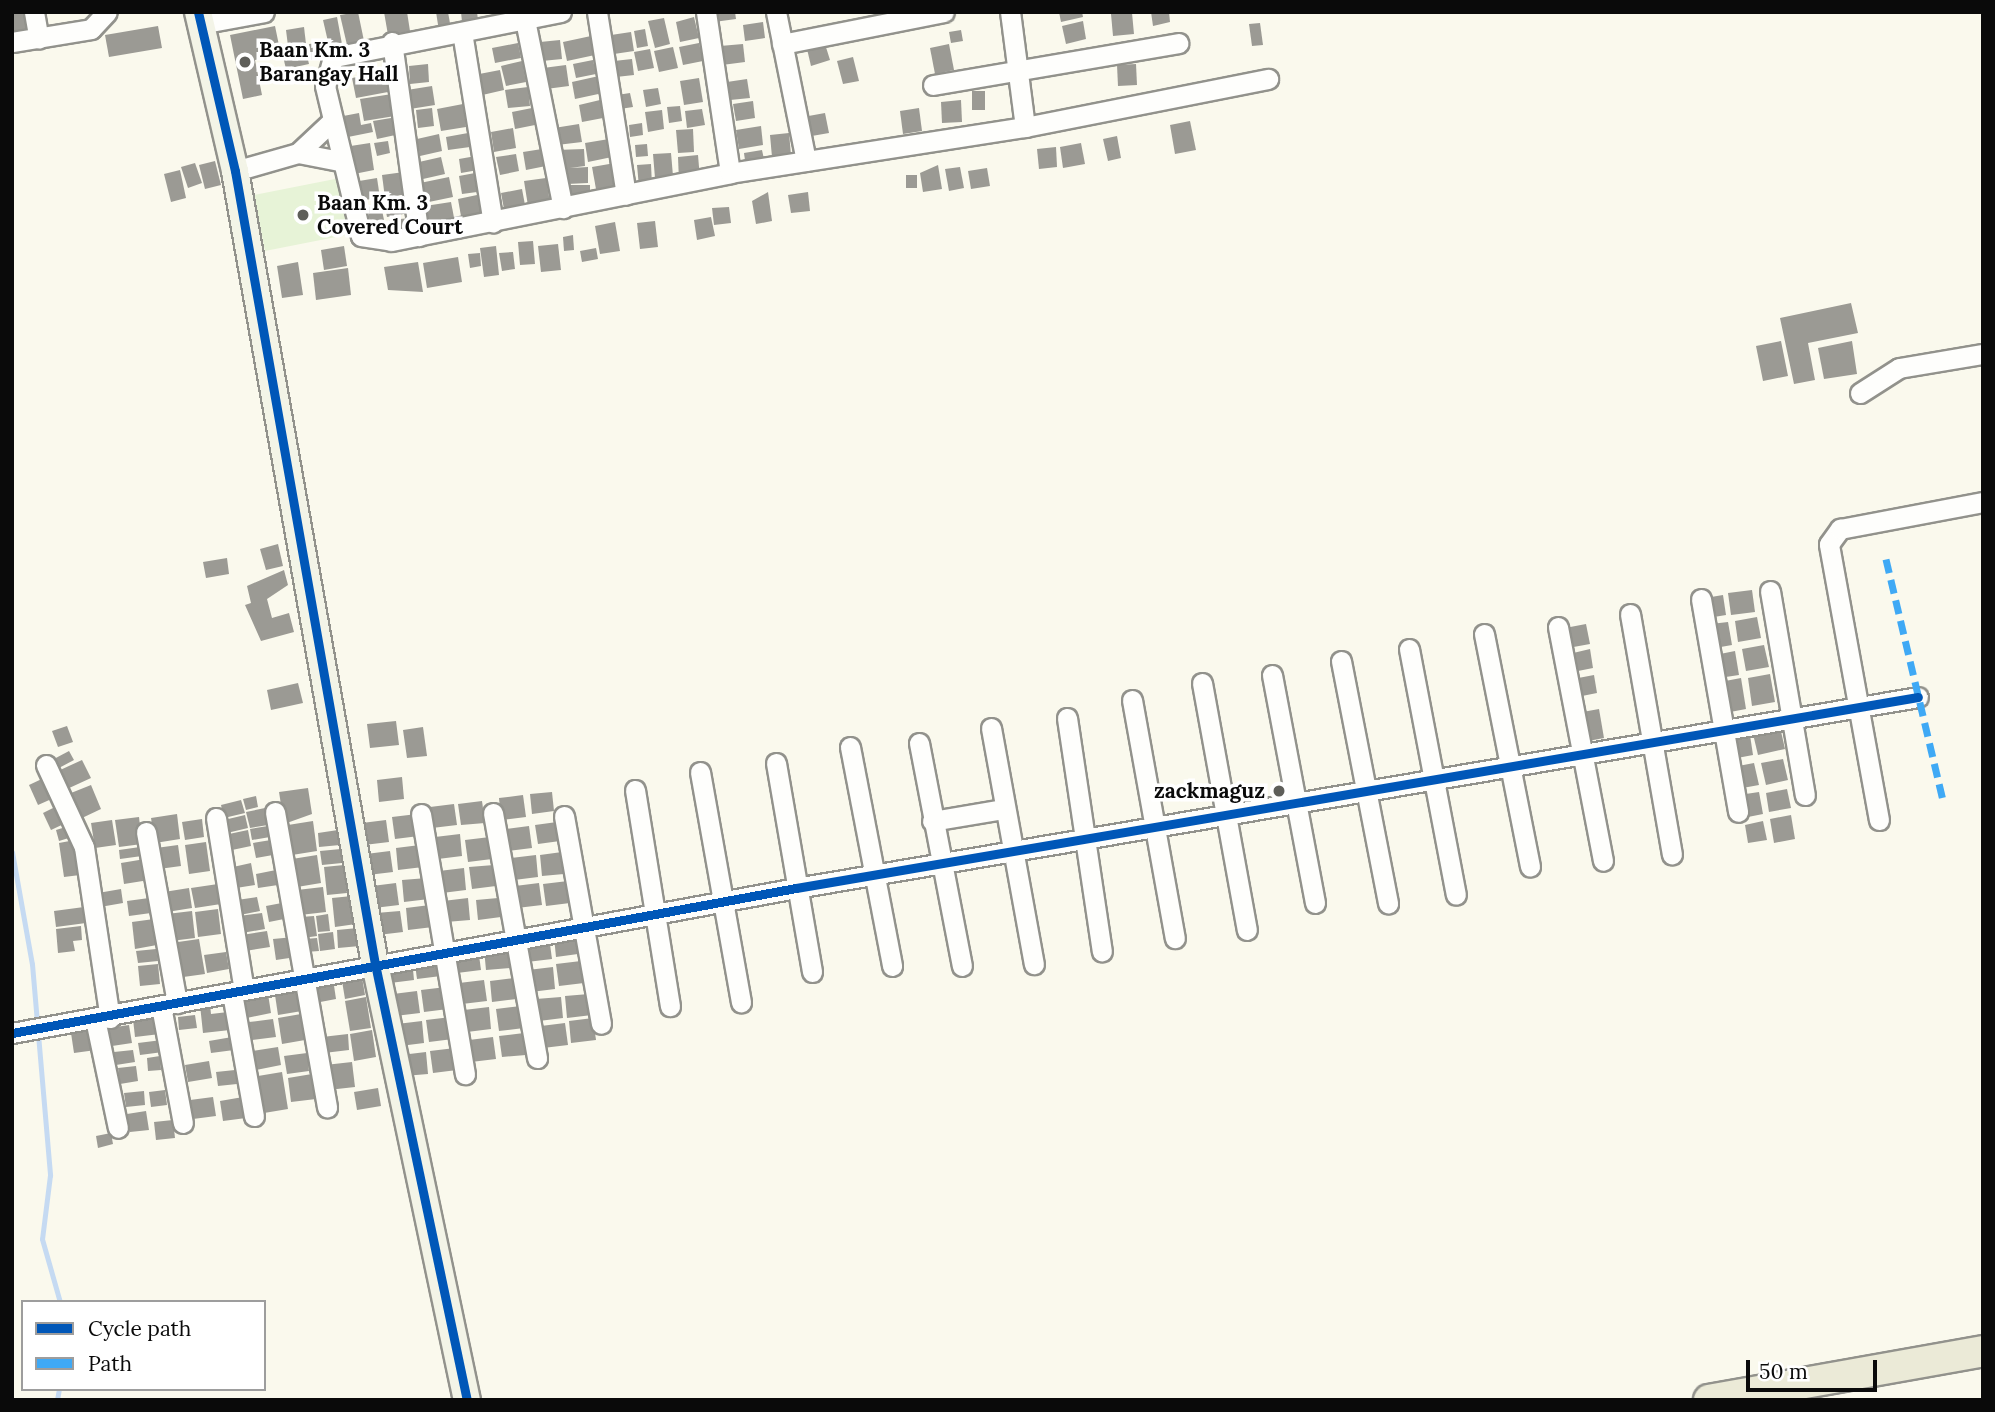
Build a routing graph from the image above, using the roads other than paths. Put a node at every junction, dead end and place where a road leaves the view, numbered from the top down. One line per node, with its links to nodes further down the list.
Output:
1 (34, 12): 13 (street)
2 (107, 12): 13 (street)
3 (264, 12): 10 (street)
4 (561, 12): 11 (street)
5 (597, 12): 28 (street)
6 (706, 12): 27 (street)
7 (776, 12): 17 (street)
8 (944, 12): 17 (street)
9 (1010, 12): 18 (street)
10 (199, 18): 26 (street)
11 (525, 20): 12 (street); 29 (street)
12 (462, 32): 15 (street); 30 (street)
13 (39, 39): 14 (street)
14 (12, 42)
15 (392, 42): 21 (street); 31 (street)
16 (1178, 43): 18 (street)
17 (782, 44): 25 (street)
18 (1018, 75): 20 (street); 22 (street)
19 (1268, 79): 22 (street)
20 (933, 85)
21 (331, 122): 23 (street); 24 (street)
22 (1025, 127): 25 (street)
23 (298, 153): 24 (street); 26 (street)
24 (340, 161): 31 (street)
25 (806, 161): 27 (street)
26 (235, 171): 95 (street)
27 (730, 173): 28 (street)
28 (626, 195): 29 (street)
29 (563, 208): 30 (street)
30 (493, 223): 31 (street)
31 (419, 236)
32 (1983, 354): 33 (street)
33 (1860, 393)
34 (1983, 502): 46 (street)
35 (1770, 591): 47 (street)
36 (1701, 599): 50 (street)
37 (1630, 614): 52 (street)
38 (1558, 628): 54 (street)
39 (1484, 634): 57 (street)
40 (1409, 649): 59 (street)
41 (1341, 661): 61 (street)
42 (1272, 675): 63 (street)
43 (1202, 683): 71 (street)
44 (1918, 697): 46 (street)
45 (1132, 700): 74 (street)
46 (1856, 704): 47 (street); 72 (street)
47 (1794, 716): 50 (street); 62 (street)
48 (1066, 718): 76 (street)
49 (991, 729): 64 (street)
50 (1724, 730): 52 (street); 66 (street)
51 (919, 743): 73 (street)
52 (1652, 743): 54 (street); 78 (street)
53 (850, 747): 82 (street)
54 (1580, 754): 57 (street); 79 (street)
55 (776, 763): 83 (street)
56 (46, 765): 105 (street)
57 (1512, 766): 59 (street); 81 (street)
58 (700, 772): 85 (street)
59 (1435, 782): 61 (street); 84 (street)
60 (635, 790): 88 (street)
61 (1367, 795): 63 (street); 87 (street)
62 (1805, 795)
63 (1296, 806): 71 (street); 86 (street)
64 (1004, 809): 73 (street); 77 (street)
65 (275, 812): 100 (street)
66 (1738, 812)
67 (493, 813): 92 (street)
68 (421, 814): 93 (street)
69 (564, 816): 89 (street)
70 (215, 818): 101 (street)
71 (1225, 820): 74 (street); 90 (street)
72 (1878, 820)
73 (932, 821): 80 (street)
74 (1154, 830): 76 (street); 91 (street)
75 (146, 832): 103 (street)
76 (1086, 843): 77 (street); 94 (street)
77 (1010, 852): 80 (street); 96 (street)
78 (1672, 854)
79 (1603, 861)
80 (940, 864): 82 (street); 98 (street)
81 (1530, 867)
82 (873, 875): 83 (street); 97 (street)
83 (796, 888): 85 (street); 99 (street)
84 (1456, 895)
85 (723, 902): 88 (street); 102 (street)
86 (1315, 903)
87 (1388, 903)
88 (654, 915): 89 (street); 104 (street)
89 (583, 928): 92 (street); 106 (street)
90 (1247, 930)
91 (1175, 938)
92 (516, 940): 93 (street); 108 (street)
93 (445, 951): 95 (street); 109 (street)
94 (1102, 951)
95 (375, 964): 100 (street); 115 (street)
96 (1034, 964)
97 (892, 966)
98 (962, 966)
99 (812, 972)
100 (306, 977): 101 (street); 110 (street)
101 (238, 992): 103 (street); 111 (street)
102 (741, 1002)
103 (169, 1004): 105 (street); 112 (street)
104 (670, 1006)
105 (102, 1018): 107 (street); 113 (street)
106 (601, 1024)
107 (20, 1032)
108 (537, 1058)
109 (465, 1074)
110 (327, 1107)
111 (254, 1116)
112 (183, 1123)
113 (118, 1128)
114 (1983, 1351): 116 (main road)
115 (467, 1400)
116 (1709, 1400)

